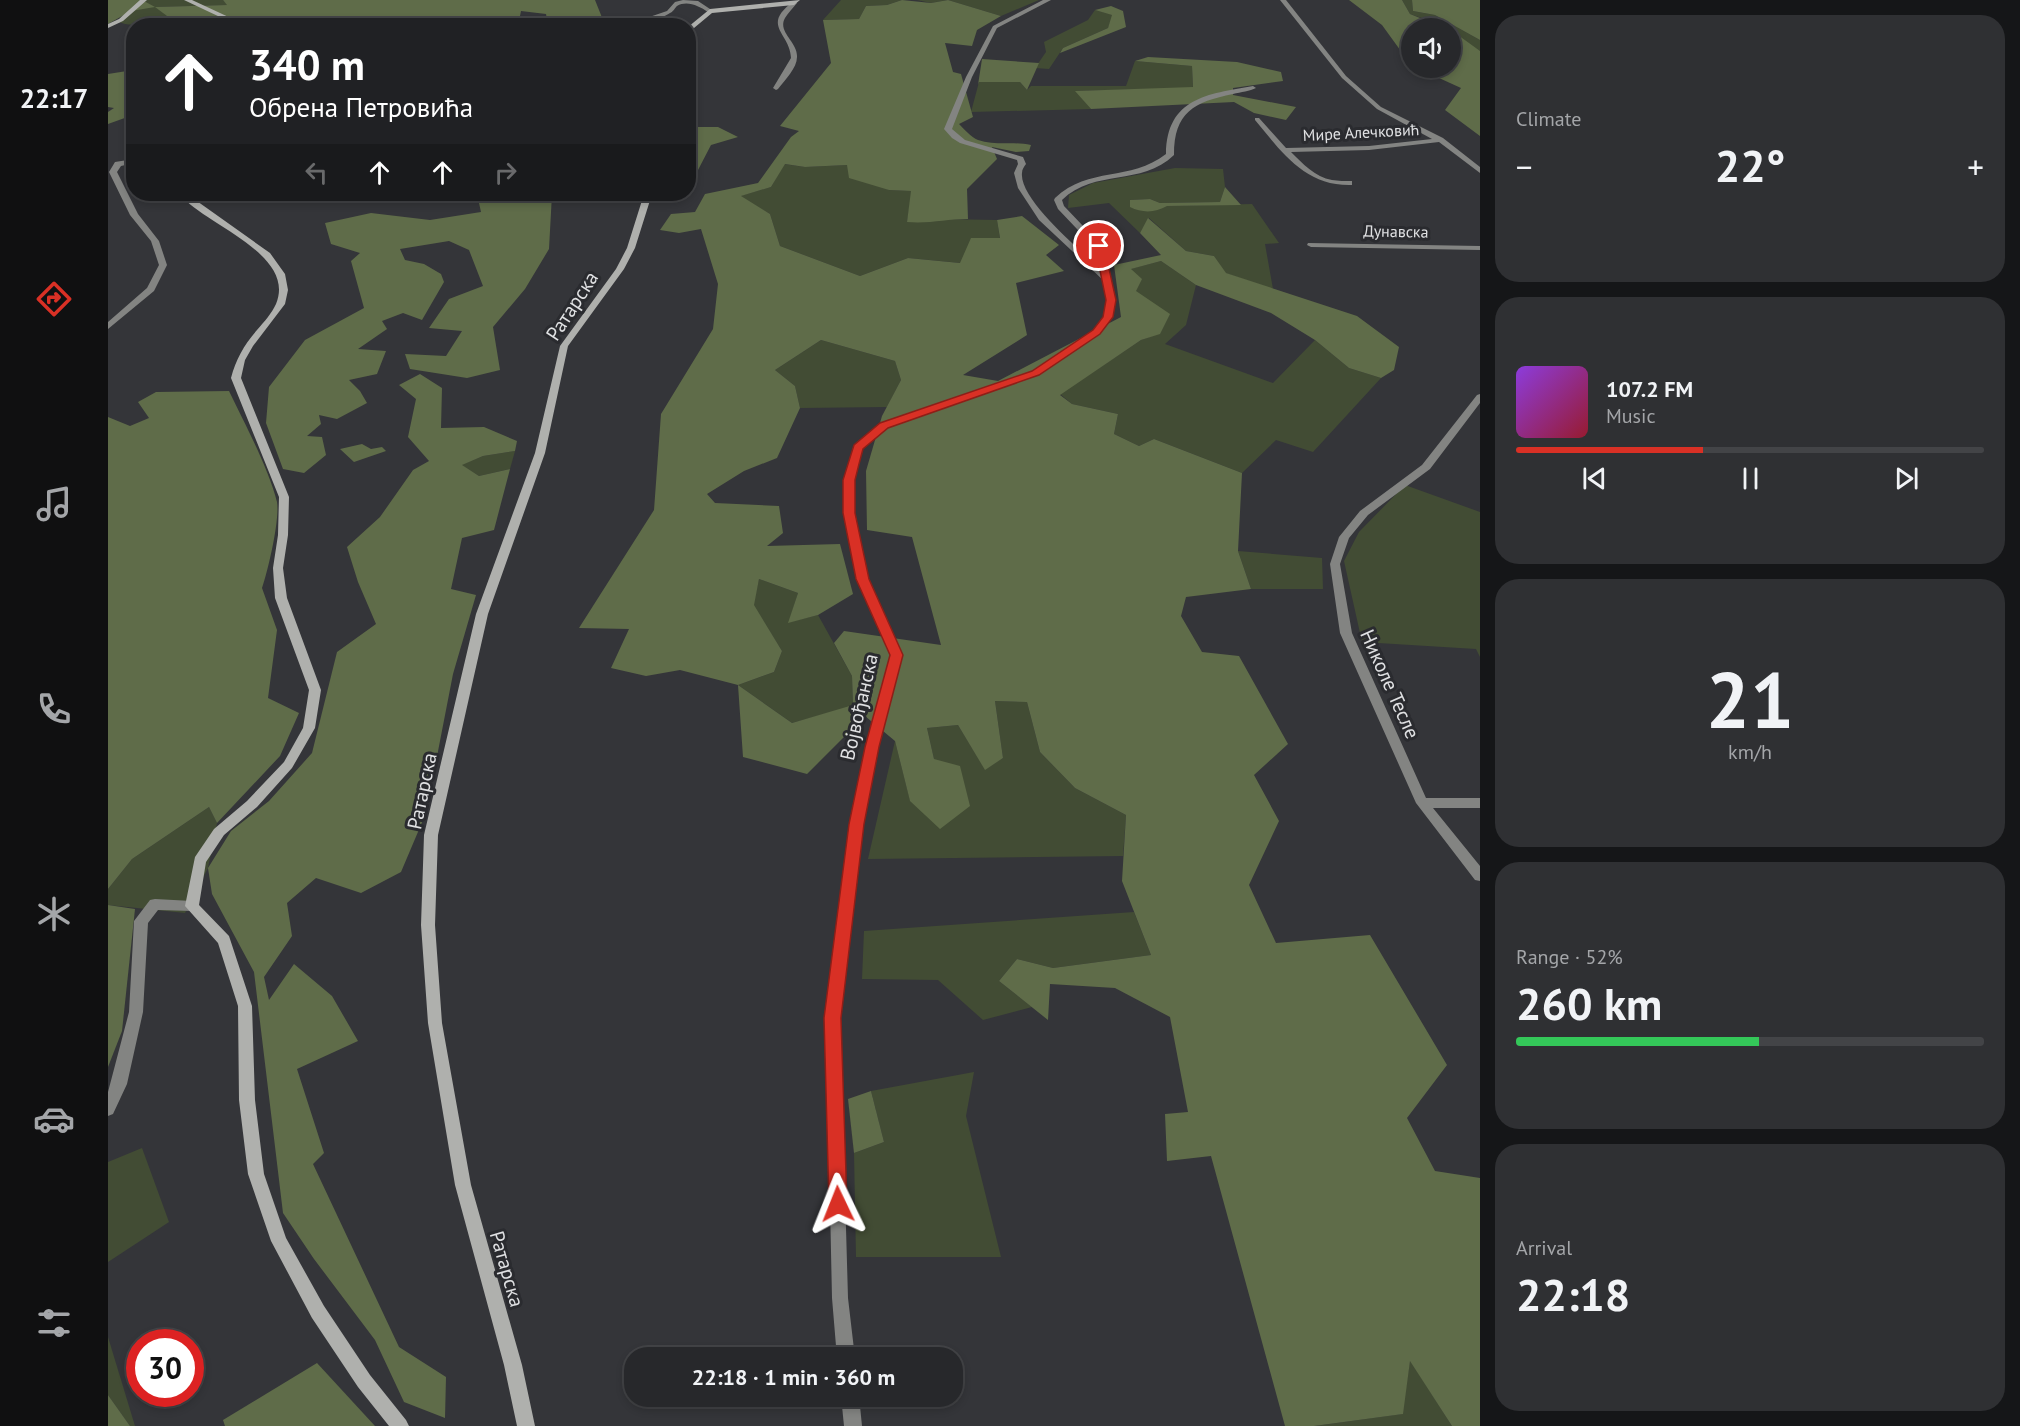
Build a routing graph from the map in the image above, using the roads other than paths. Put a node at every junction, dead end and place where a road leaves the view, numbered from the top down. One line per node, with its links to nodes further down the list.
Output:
1 (144, 0): 10 (street)
2 (187, 0): 7 (street)
3 (1048, 0): 25 (street)
4 (1283, 0): 14 (street)
5 (796, 2): 6 (street); 11 (street)
6 (710, 11): 8 (street); 9 (street)
7 (227, 18)
8 (651, 18)
9 (696, 24)
10 (108, 26)
11 (776, 88)
12 (1253, 88): 25 (street, Војвођанска)
13 (1257, 119): 15 (street, Мире Алечковић)
14 (1440, 140): 15 (street, Мире Алечковић); 17 (street)
15 (1284, 150): 18 (street, Мире Алечковић)
16 (126, 162): 19 (street)
17 (1480, 171)
18 (1349, 183)
19 (126, 197)
20 (128, 201): 26 (street)
21 (193, 201): 31 (street)
22 (646, 201): 36 (street, Ратарска)
23 (1311, 245): 24 (street, Дунавска)
24 (1480, 248)
25 (1107, 279): 33 (street, Војвођанска)
26 (108, 326)
27 (1480, 397): 29 (street, Николе Тесле)
28 (1480, 802): 29 (street)
29 (1422, 803): 30 (street, Николе Тесле)
30 (1480, 876)
31 (192, 906): 32 (street); 35 (street)
32 (108, 1110)
33 (845, 1347)
34 (851, 1407): 37 (street)
35 (400, 1426)
36 (526, 1426)
37 (853, 1426)

